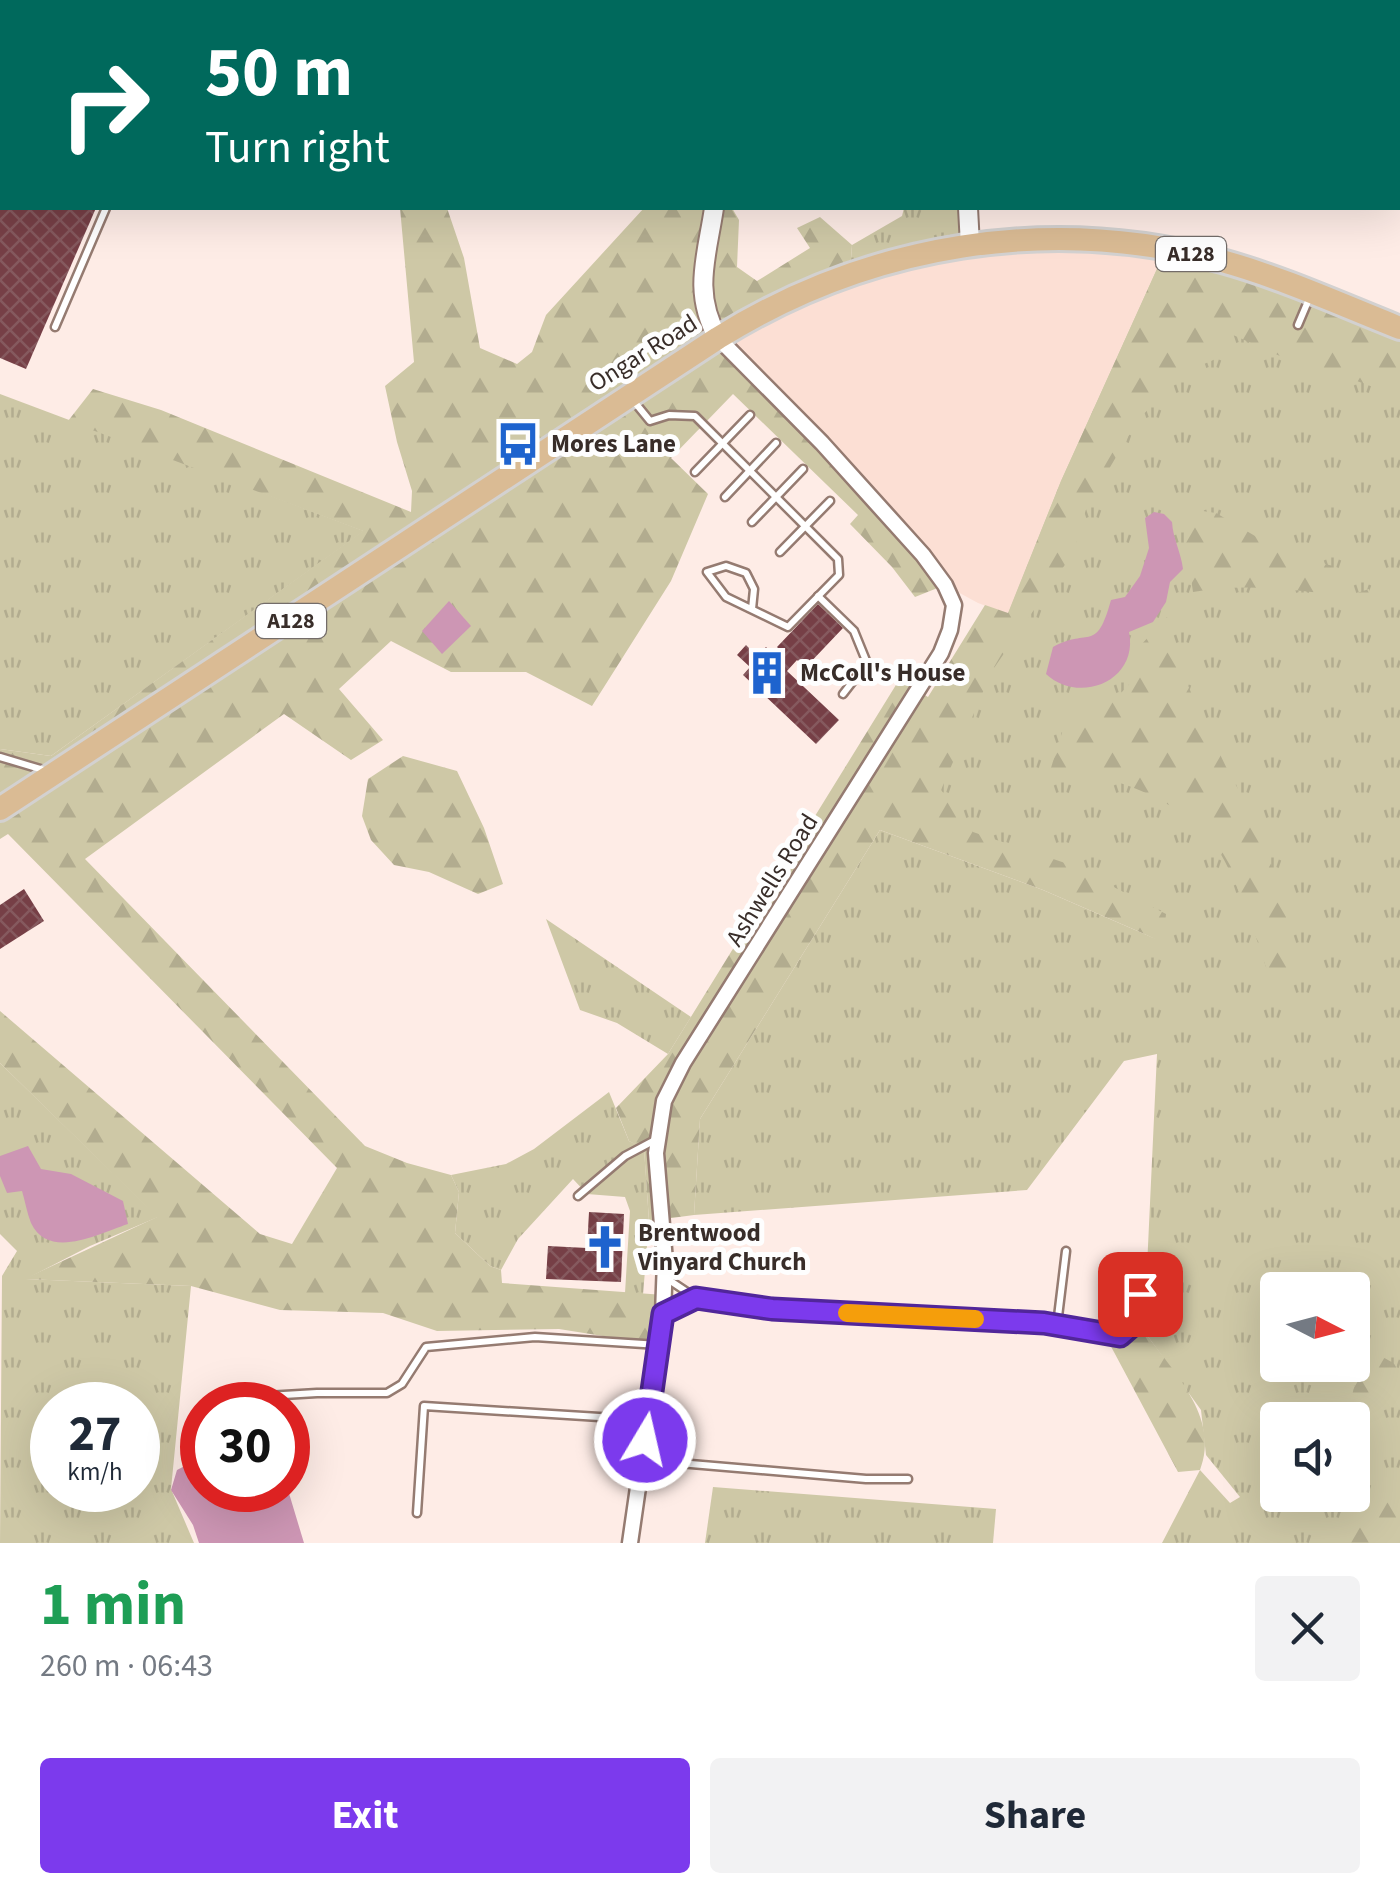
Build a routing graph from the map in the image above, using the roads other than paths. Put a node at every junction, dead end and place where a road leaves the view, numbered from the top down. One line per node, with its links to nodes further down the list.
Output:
1 (105, 210): 7 (lane)
2 (714, 210): 9 (street)
3 (968, 210): 4 (street)
4 (970, 244): 5 (main road, Ongar Road / A128); 9 (main road, Ongar Road / A128)
5 (1309, 299): 6 (lane); 8 (main road, Ongar Road / A128)
6 (1298, 325)
7 (55, 327)
8 (1400, 328)
9 (718, 338): 10 (main road, Ongar Road / A128); 29 (street, Ashwells Road)
10 (628, 394): 12 (lane); 27 (main road, Ongar Road / A128)
11 (750, 415): 12 (lane)
12 (724, 443): 15 (lane); 16 (lane)
13 (776, 443): 15 (lane)
14 (804, 469): 18 (lane)
15 (750, 470): 17 (lane); 18 (lane)
16 (695, 472)
17 (725, 497)
18 (776, 497): 20 (lane); 21 (lane)
19 (830, 502): 21 (lane)
20 (752, 522)
21 (804, 527): 22 (lane); 23 (lane)
22 (780, 552)
23 (818, 596): 24 (lane); 25 (lane)
24 (752, 609): 24 (lane)
25 (843, 694)
26 (0, 757): 27 (lane)
27 (54, 773): 28 (main road, Ongar Road / A128)
28 (0, 809)
29 (658, 1138): 30 (lane); 32 (street, Ashwells Road)
30 (578, 1196)
31 (1066, 1251): 36 (lane)
32 (665, 1277): 34 (lane); 35 (street, Ashwells Road)
33 (1140, 1294): 36 (lane)
34 (696, 1298): 35 (lane); 36 (lane)
35 (663, 1314): 37 (street, Ashwells Road)
36 (1058, 1325)
37 (659, 1345): 38 (lane); 39 (street, Ashwells Road)
38 (310, 1393)
39 (648, 1420): 40 (street, Ashwells Road); 42 (lane)
40 (642, 1460): 41 (lane); 43 (street, Ashwells Road)
41 (908, 1479)
42 (417, 1512)
43 (630, 1543)

